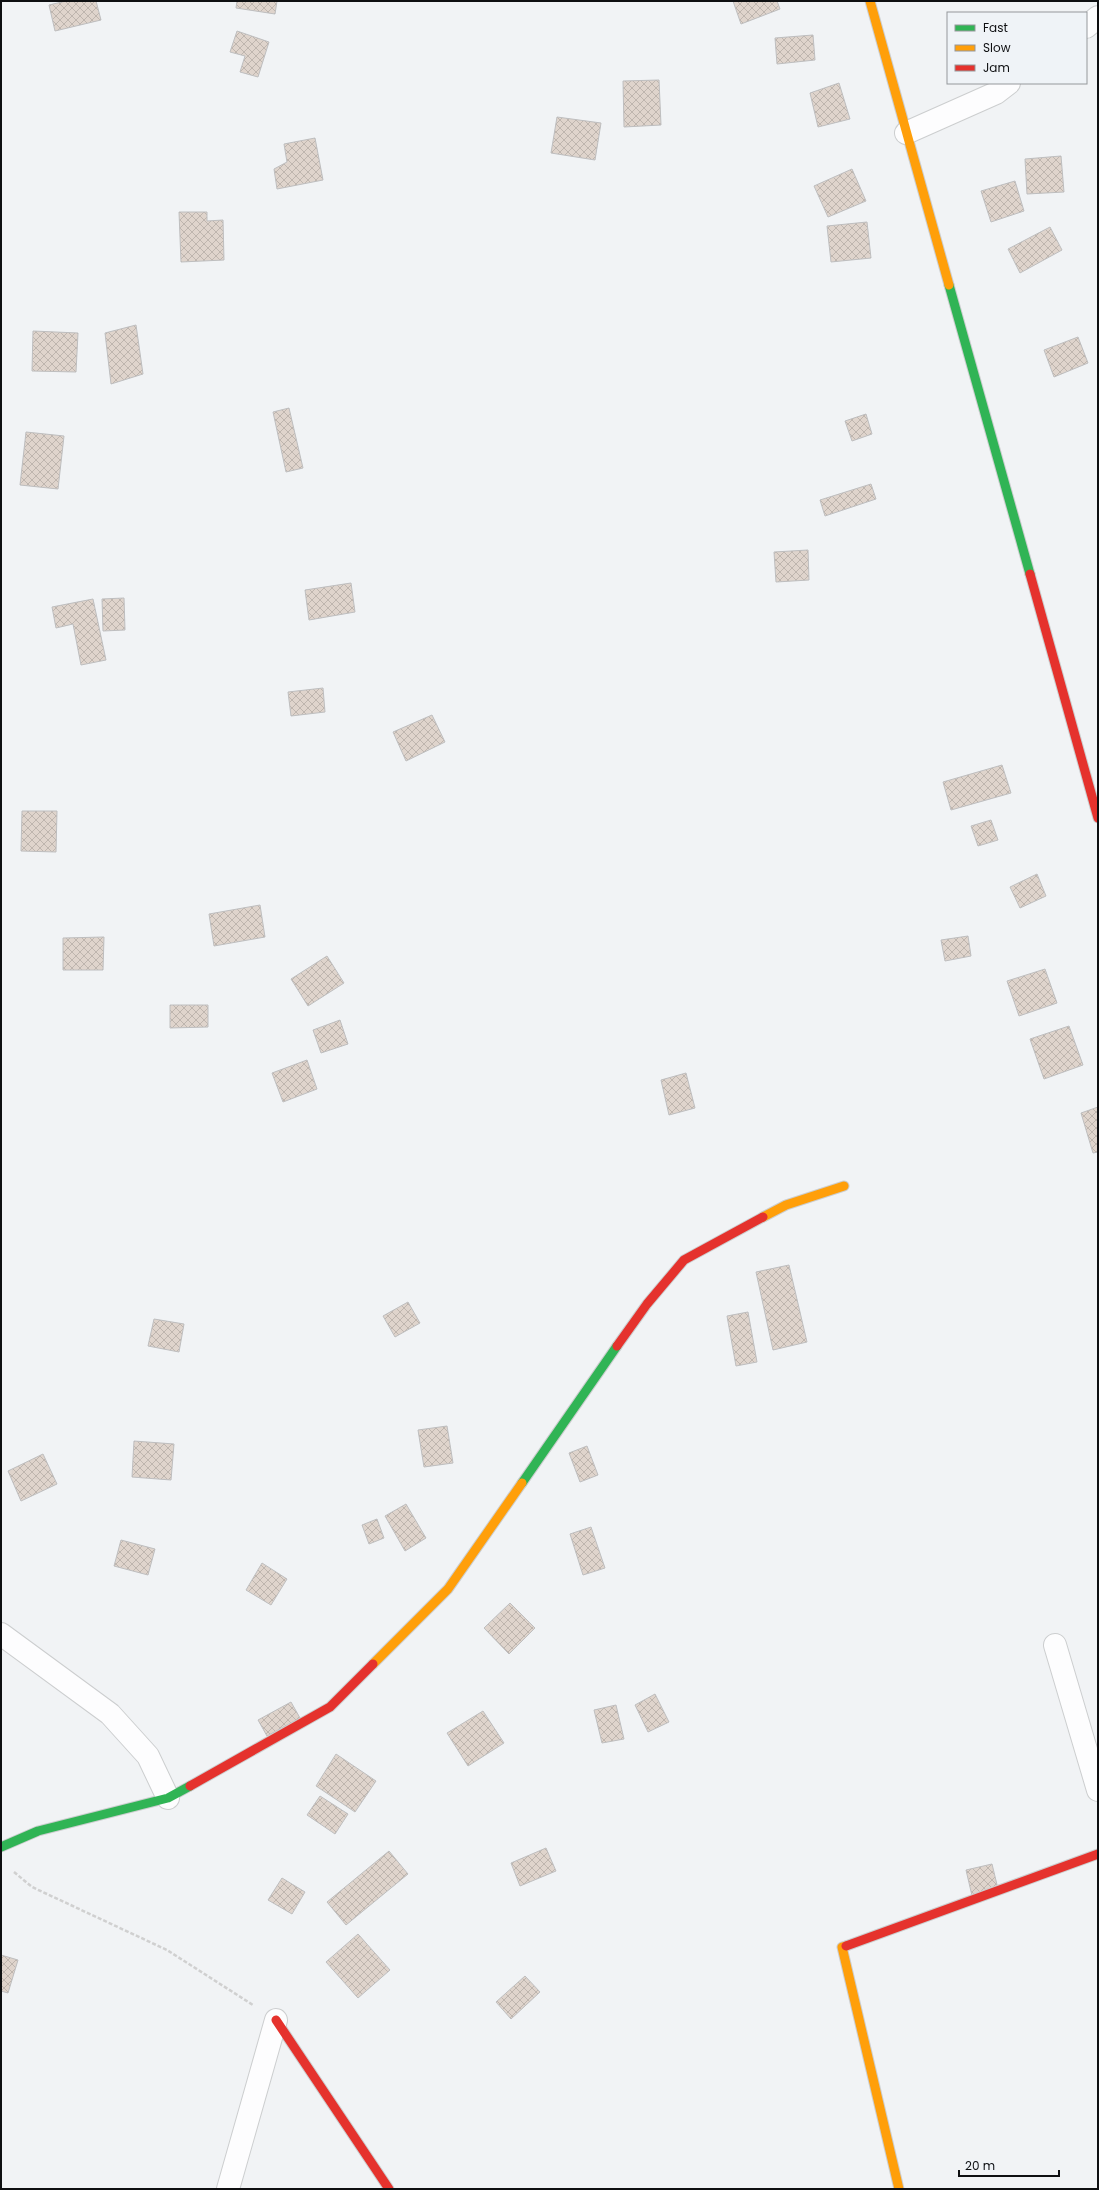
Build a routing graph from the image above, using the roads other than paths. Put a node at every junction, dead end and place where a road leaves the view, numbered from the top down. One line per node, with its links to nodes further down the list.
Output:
1 (870, 1): 5 (street)
2 (1098, 17): 3 (street)
3 (1087, 26)
4 (1008, 84): 5 (street)
5 (906, 133): 6 (street)
6 (1098, 818)
7 (844, 1186): 11 (street)
8 (1, 1634): 11 (street)
9 (1055, 1645): 10 (street)
10 (1098, 1790)
11 (168, 1798): 12 (street)
12 (1, 1847)
13 (1098, 1854): 17 (street)
14 (276, 2020): 15 (street); 16 (street)
15 (228, 2189)
16 (389, 2189)
17 (899, 2189)

